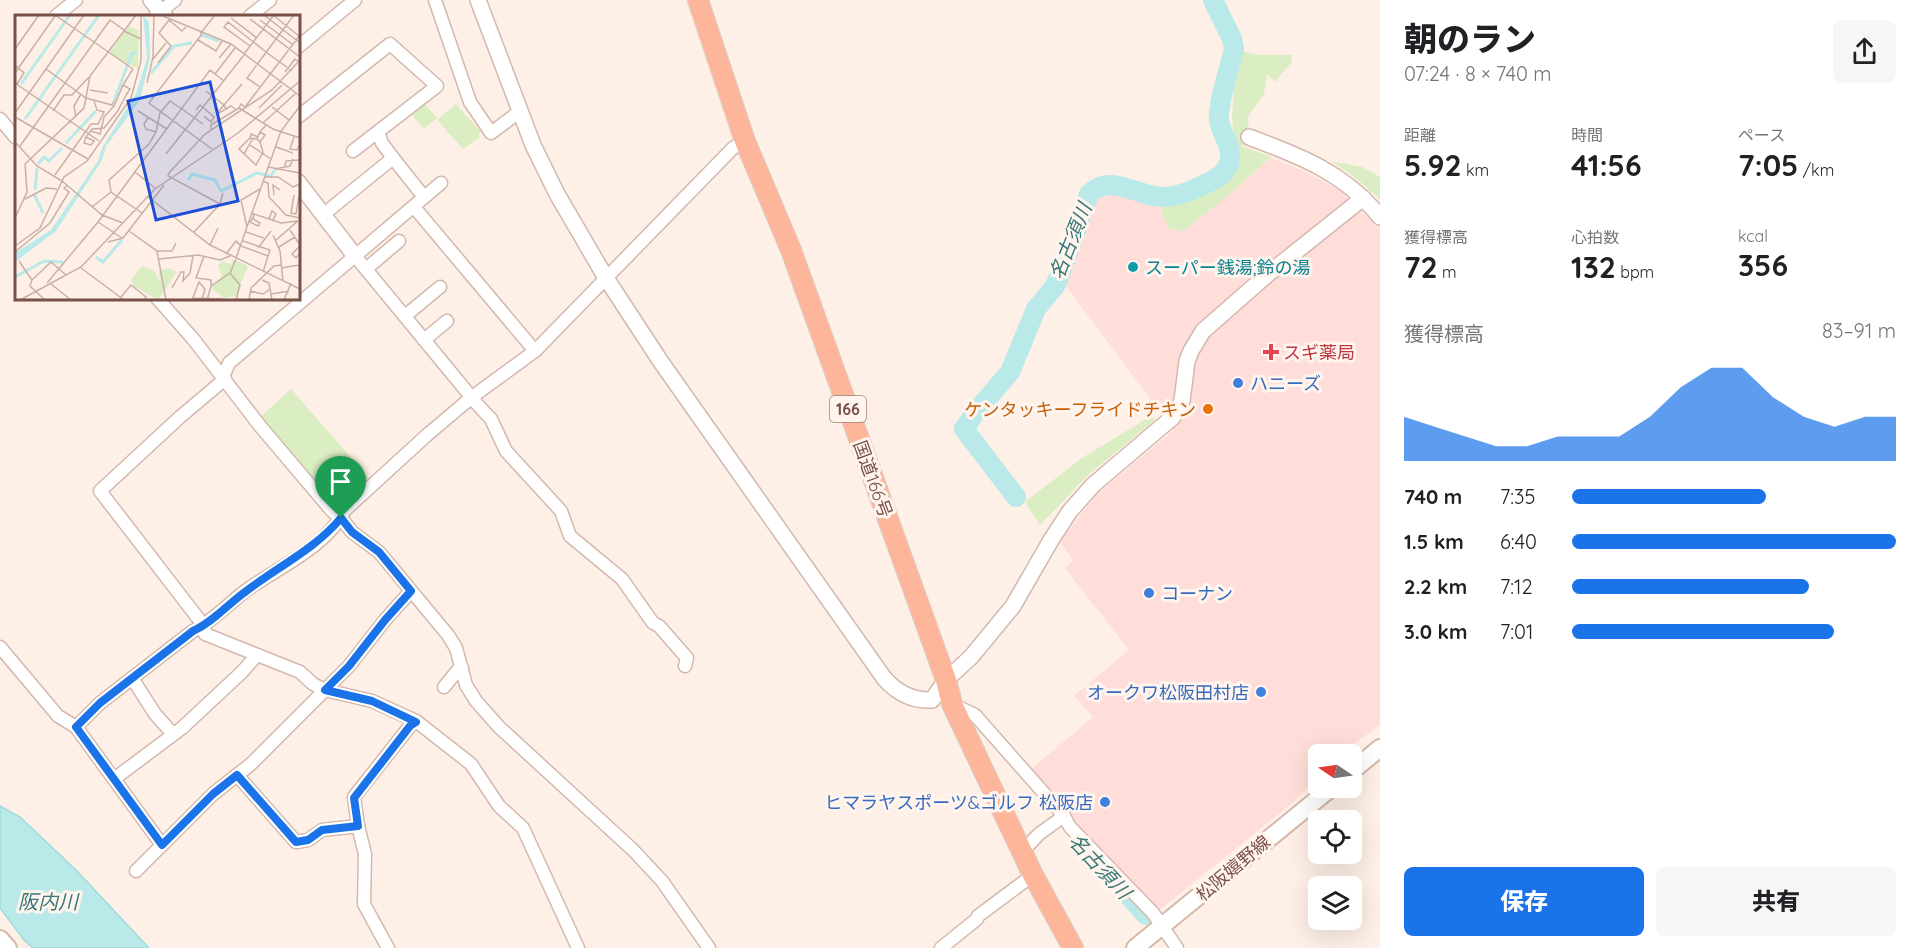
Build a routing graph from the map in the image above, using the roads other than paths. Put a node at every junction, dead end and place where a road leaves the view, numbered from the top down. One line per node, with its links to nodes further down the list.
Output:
1 (76, 0): 9 (street)
2 (175, 0): 8 (street)
3 (270, 0): 10 (street)
4 (435, 0): 12 (street)
5 (478, 0): 12 (street)
6 (698, 0): 18 (highway, 国道166号 / 166)
7 (353, 1): 11 (street)
8 (158, 11)
9 (57, 15)
10 (251, 15)
11 (300, 45)
12 (519, 112): 31 (street)
13 (300, 115): 15 (street)
14 (0, 119): 16 (street)
15 (378, 132): 19 (street); 20 (street)
16 (15, 137)
17 (1249, 137): 24 (street)
18 (745, 141): 31 (street); 48 (highway, 国道166号 / 166)
19 (353, 151)
20 (393, 158): 23 (street); 26 (street)
21 (441, 183): 23 (street)
22 (300, 184): 26 (street)
23 (424, 197): 25 (street)
24 (1363, 198): 27 (street); 48 (street)
25 (414, 207): 29 (street); 37 (street)
26 (324, 214): 29 (street)
27 (1380, 217)
28 (399, 241): 30 (street)
29 (355, 256): 30 (street); 38 (street)
30 (366, 269): 34 (street)
31 (606, 278): 37 (street); 48 (street)
32 (440, 287): 34 (street)
33 (159, 300): 38 (street)
34 (405, 316): 36 (street)
35 (447, 321): 36 (street)
36 (424, 340): 39 (street)
37 (535, 351): 39 (street)
38 (224, 378): 40 (street); 42 (street)
39 (472, 397): 40 (street); 45 (street)
40 (341, 518): 41 (street); 42 (street)
41 (411, 591): 46 (street); 50 (street)
42 (204, 626): 44 (street); 47 (street)
43 (0, 647): 53 (street)
44 (257, 656): 50 (street); 54 (street)
45 (685, 666)
46 (462, 668): 49 (street); 71 (street)
47 (132, 678): 53 (street); 54 (street)
48 (946, 680): 51 (highway, 国道166号 / 166)
49 (444, 687)
50 (325, 690): 52 (street); 57 (street)
51 (952, 704): 60 (street); 63 (highway, 国道166号 / 166)
52 (416, 722): 61 (street); 70 (street)
53 (76, 727): 58 (street)
54 (173, 734): 58 (street)
55 (1380, 748): 56 (main road)
56 (1362, 763)
57 (237, 775): 61 (street); 62 (street)
58 (114, 779): 62 (street)
59 (1319, 798): 66 (main road, 松阪嬉野線)
60 (1061, 818): 63 (street); 66 (street)
61 (358, 826): 69 (street)
62 (162, 845): 64 (street)
63 (1022, 852): 65 (highway, 国道166号 / 166)
64 (136, 871)
65 (1033, 875): 72 (street); 73 (highway, 国道166号 / 166)
66 (1162, 927): 74 (main road, 松阪嬉野線); 75 (street)
67 (0, 939): 68 (main road)
68 (8, 948)
69 (388, 948)
70 (578, 948)
71 (709, 948)
72 (941, 948)
73 (1073, 948)
74 (1135, 948)
75 (1177, 948)

